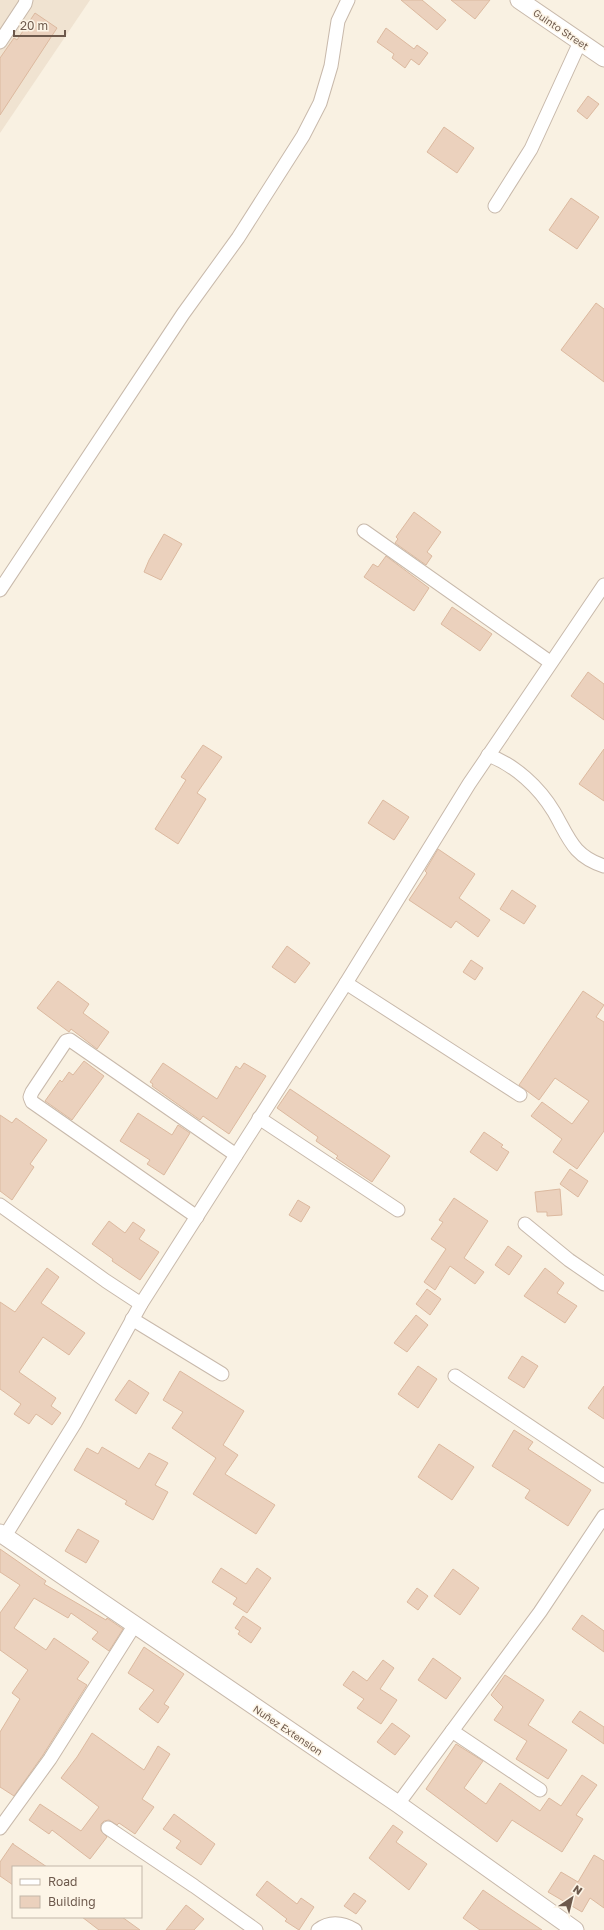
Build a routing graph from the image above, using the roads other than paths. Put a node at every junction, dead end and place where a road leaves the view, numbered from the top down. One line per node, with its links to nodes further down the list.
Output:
1 (26, 0): 4 (street)
2 (348, 0): 10 (street)
3 (519, 0): 5 (street, Guinto Street)
4 (0, 42)
5 (580, 42): 6 (street, Guinto Street); 7 (street)
6 (604, 58)
7 (495, 206)
8 (364, 531): 11 (street)
9 (604, 585): 11 (street)
10 (0, 590)
11 (550, 662): 12 (street)
12 (488, 755): 13 (street); 14 (street)
13 (604, 866)
14 (346, 983): 15 (street); 16 (street)
15 (520, 1095)
16 (259, 1118): 17 (street); 19 (street)
17 (236, 1155): 20 (street); 20 (street)
18 (0, 1205): 23 (street)
19 (398, 1210)
20 (197, 1217): 23 (street)
21 (525, 1224): 22 (street)
22 (604, 1284)
23 (141, 1304): 24 (street)
24 (132, 1319): 25 (street); 29 (street)
25 (222, 1374)
26 (455, 1376): 27 (street)
27 (604, 1476)
28 (604, 1516): 31 (street)
29 (2, 1535): 30 (street, Nuñez Extension)
30 (134, 1626): 33 (street, Nuñez Extension); 34 (street)
31 (452, 1731): 32 (street); 33 (street)
32 (540, 1790)
33 (398, 1804): 39 (street, Nuñez Extension)
34 (0, 1828)
35 (108, 1828): 36 (street)
36 (256, 1930)
37 (318, 1930): 38 (street)
38 (355, 1930)
39 (575, 1930)

